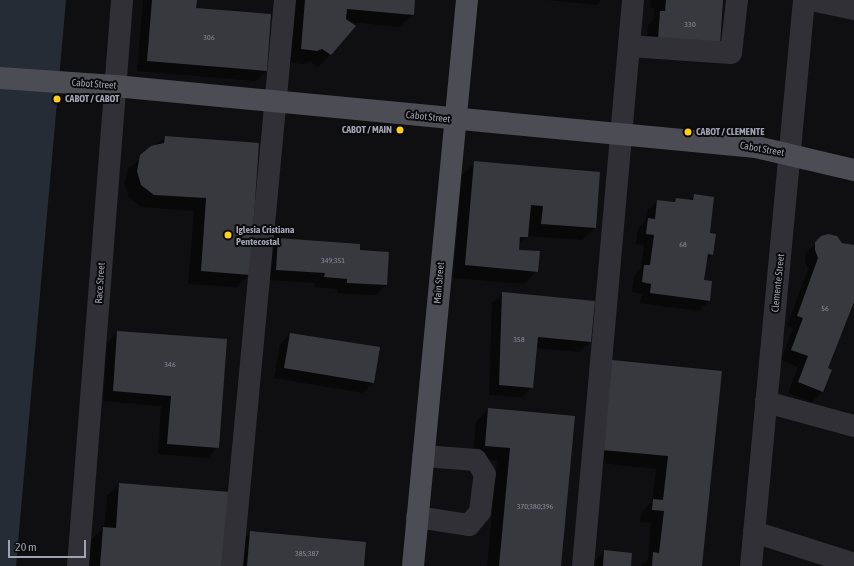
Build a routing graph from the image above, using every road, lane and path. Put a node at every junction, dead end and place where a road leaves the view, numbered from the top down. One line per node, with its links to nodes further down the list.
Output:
1 (122, 0): 11 (street, Race Street)
2 (285, 0): 12 (street)
3 (467, 0): 13 (main road, Main Street)
4 (633, 0): 9 (street)
5 (737, 0): 9 (street)
6 (804, 0): 15 (street, Clemente Street)
7 (811, 0): 8 (street)
8 (854, 9)
9 (629, 46): 14 (street)
10 (0, 78): 11 (main road, Cabot Street)
11 (107, 85): 12 (main road, Cabot Street); 24 (street, Race Street)
12 (275, 102): 13 (main road, Cabot Street); 25 (street)
13 (455, 119): 14 (main road, Cabot Street); 19 (main road, Main Street)
14 (622, 134): 15 (main road, Cabot Street); 27 (street)
15 (791, 154): 16 (main road, Cabot Street); 17 (street, Clemente Street)
16 (854, 170)
17 (766, 402): 18 (street); 21 (street, Clemente Street)
18 (854, 426)
19 (423, 456): 20 (main road, Main Street); 20 (street)
20 (417, 517): 26 (main road, Main Street)
21 (754, 532): 22 (street); 28 (street, Clemente Street)
22 (804, 558): 23 (street)
23 (854, 564)
24 (78, 566)
25 (232, 566)
26 (413, 566)
27 (584, 566)
28 (751, 566)

